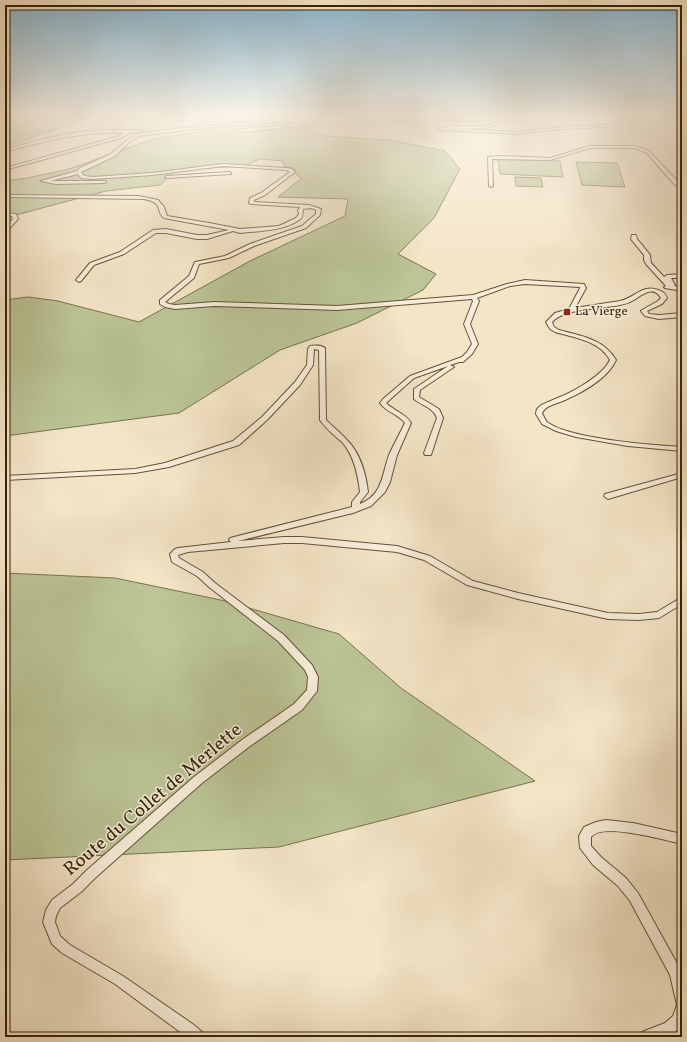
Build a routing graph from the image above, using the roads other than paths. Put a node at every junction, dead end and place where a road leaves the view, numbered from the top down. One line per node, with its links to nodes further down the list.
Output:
1 (89, 166): 6 (street)
2 (219, 166): 6 (street)
3 (237, 166): 11 (street)
4 (489, 166): 8 (street)
5 (660, 166): 9 (street)
6 (79, 172): 7 (street)
7 (229, 173)
8 (491, 185)
9 (682, 186)
10 (5, 196): 13 (street)
11 (319, 211): 13 (street); 21 (street)
12 (5, 214): 14 (street)
13 (234, 230): 17 (street)
14 (5, 231)
15 (634, 236): 18 (street)
16 (682, 276): 18 (street)
17 (79, 280)
18 (671, 287): 19 (street); 20 (street)
19 (682, 289)
20 (659, 292): 22 (street); 23 (street)
21 (474, 297): 22 (street); 24 (street)
22 (572, 309): 25 (street)
23 (682, 315)
24 (464, 358): 26 (street); 30 (street)
25 (682, 449)
26 (428, 453)
27 (682, 475): 29 (street)
28 (5, 478): 30 (street)
29 (608, 496)
30 (356, 508): 31 (street)
31 (178, 551): 32 (street); 36 (street, Route du Collet de Merlette)
32 (682, 600)
33 (682, 839): 34 (street)
34 (682, 1002)
35 (682, 1008): 37 (street)
36 (197, 1037)
37 (647, 1037)

